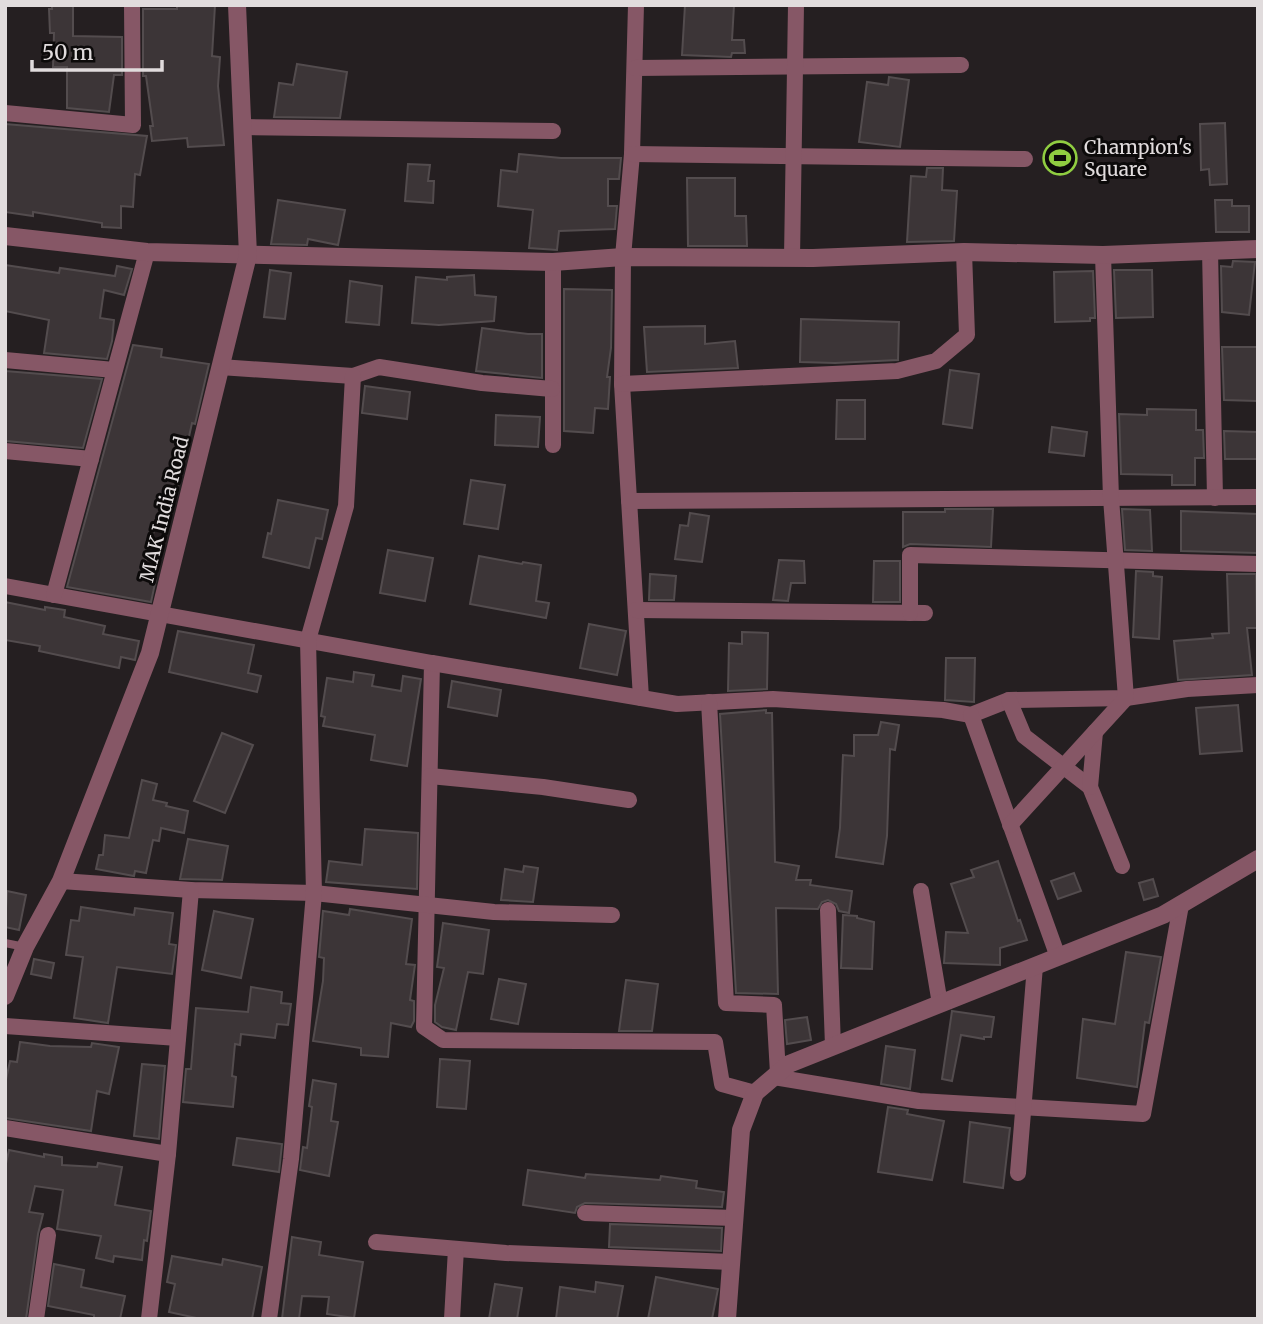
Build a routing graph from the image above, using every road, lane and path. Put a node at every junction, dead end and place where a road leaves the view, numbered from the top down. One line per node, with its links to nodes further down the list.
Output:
1 (131, 5): 8 (street)
2 (237, 5): 9 (street, MAK India Road)
3 (636, 5): 7 (street)
4 (796, 5): 6 (street)
5 (961, 65): 6 (street)
6 (794, 66): 7 (street); 12 (street)
7 (635, 68): 11 (street)
8 (5, 113)
9 (243, 127): 10 (street); 19 (street, MAK India Road)
10 (553, 131)
11 (632, 154): 12 (street); 21 (street)
12 (793, 156): 13 (street); 22 (street)
13 (1024, 159)
14 (5, 236): 18 (street)
15 (1258, 249): 16 (street)
16 (1210, 250): 20 (street); 34 (street)
17 (964, 251): 20 (street); 22 (street); 28 (street)
18 (147, 252): 19 (street); 26 (street)
19 (248, 255): 23 (street); 25 (street, MAK India Road)
20 (1103, 255): 33 (street)
21 (623, 257): 22 (street); 23 (street); 28 (street)
22 (792, 258)
23 (552, 262): 29 (street)
24 (5, 360): 26 (street)
25 (220, 367): 27 (street); 42 (street, MAK India Road)
26 (114, 370): 32 (street)
27 (352, 376): 29 (street); 43 (street)
28 (622, 384): 36 (street)
29 (552, 390): 30 (street)
30 (553, 445)
31 (5, 451): 32 (street)
32 (91, 459): 40 (street)
33 (1111, 498): 34 (street); 36 (street); 37 (street)
34 (1216, 498): 35 (street)
35 (1258, 498)
36 (629, 500): 41 (street)
37 (1116, 561): 38 (street); 41 (street); 47 (street)
38 (1258, 564)
39 (5, 586): 40 (street)
40 (54, 595): 42 (street)
41 (636, 610): 46 (street)
42 (160, 612): 43 (street); 59 (street, MAK India Road)
43 (308, 640): 44 (street); 62 (street)
44 (432, 663): 46 (street); 53 (street)
45 (1258, 685): 47 (street)
46 (641, 698): 49 (street)
47 (1126, 698): 48 (street); 51 (street)
48 (1009, 700): 50 (street); 52 (street)
49 (709, 702): 50 (street); 76 (street)
50 (971, 715): 56 (street)
51 (1095, 732): 52 (street); 54 (street)
52 (1063, 766): 54 (street); 56 (street)
53 (430, 776): 55 (street); 63 (street)
54 (1090, 787): 58 (street)
55 (629, 800)
56 (1010, 825): 69 (street)
57 (1258, 859): 64 (street)
58 (1122, 866)
59 (61, 881): 60 (street); 68 (street, MAK India Road)
60 (191, 890): 62 (street); 74 (street)
61 (921, 891): 72 (street)
62 (314, 893): 63 (street); 90 (street)
63 (428, 904): 66 (street); 77 (street)
64 (1181, 905): 69 (street); 78 (street)
65 (828, 910): 75 (street)
66 (612, 915)
67 (5, 943): 68 (lane)
68 (24, 947): 71 (street, MAK India Road)
69 (1058, 957): 70 (street)
70 (1035, 966): 72 (street); 78 (street)
71 (5, 996)
72 (940, 1003): 75 (street)
73 (5, 1026): 74 (street)
74 (178, 1038): 80 (street)
75 (833, 1046): 76 (street)
76 (776, 1075): 77 (street); 78 (street)
77 (755, 1093): 83 (street)
78 (1023, 1107): 81 (street)
79 (5, 1128): 80 (street)
80 (168, 1154): 89 (street)
81 (1018, 1173)
82 (585, 1213): 83 (street)
83 (734, 1218): 87 (street)
84 (48, 1235): 88 (street)
85 (376, 1242): 86 (street)
86 (456, 1249): 87 (street); 91 (street)
87 (730, 1262): 92 (street)
88 (36, 1319)
89 (149, 1319)
90 (269, 1319)
91 (452, 1319)
92 (727, 1319)

